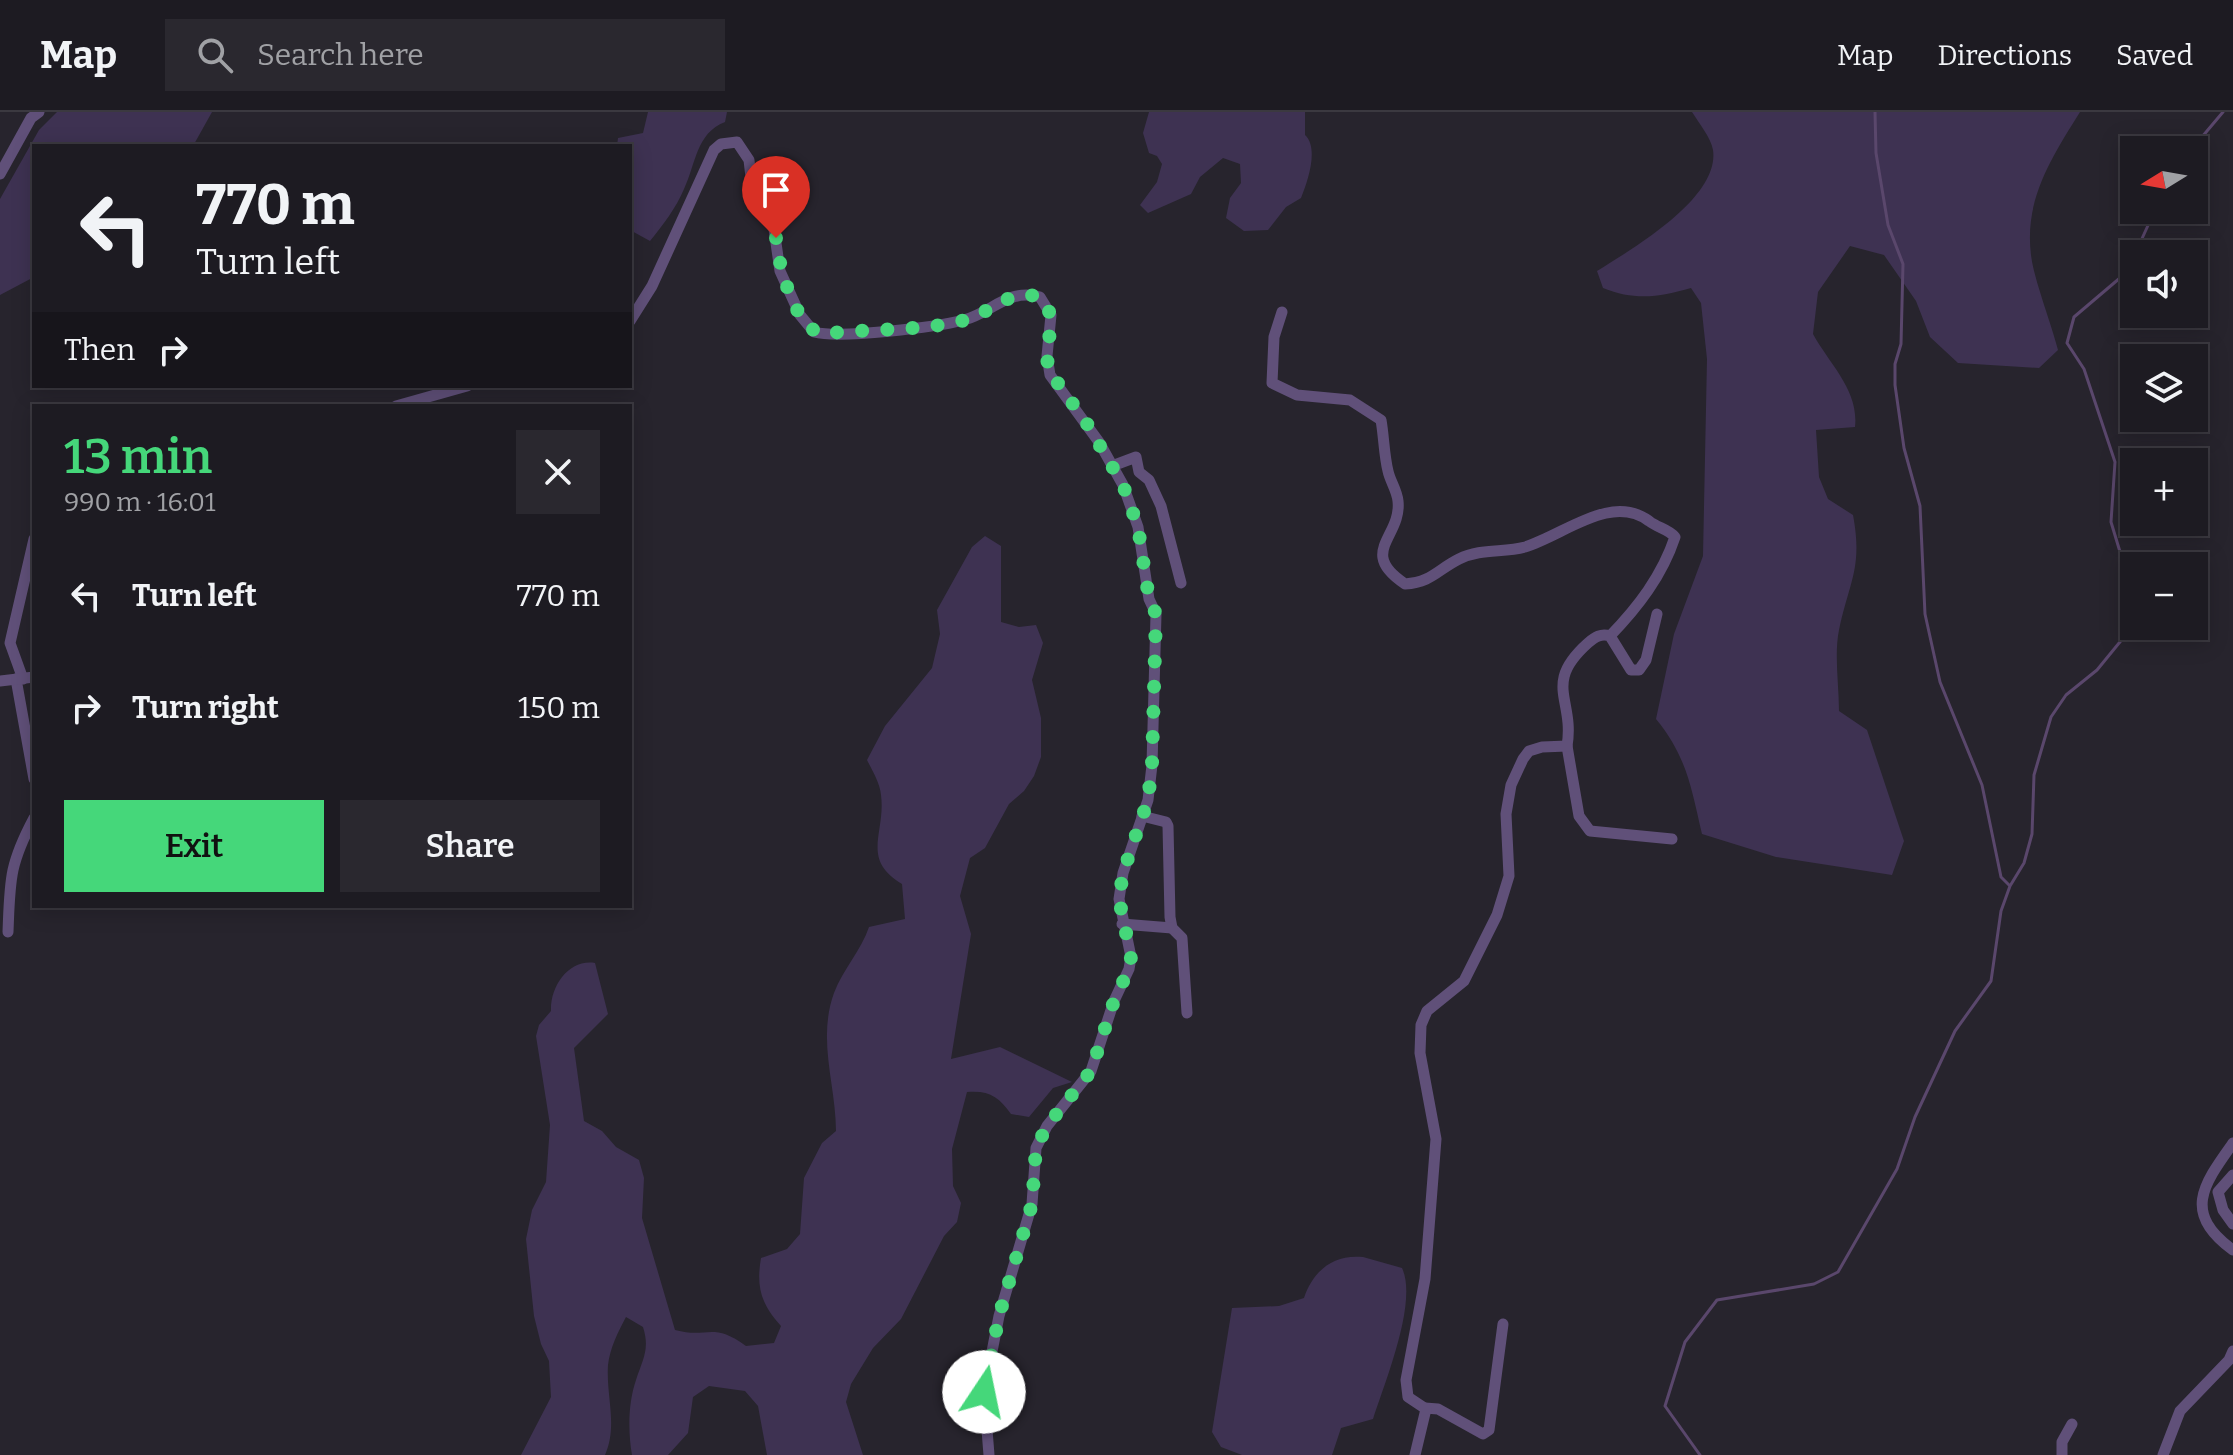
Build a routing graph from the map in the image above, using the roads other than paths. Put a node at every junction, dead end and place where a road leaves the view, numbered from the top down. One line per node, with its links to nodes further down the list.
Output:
1 (39, 112): 2 (street)
2 (0, 174)
3 (1282, 312): 11 (street)
4 (632, 318): 7 (street)
5 (460, 388): 6 (street)
6 (403, 404)
7 (1112, 466): 9 (street); 16 (street)
8 (32, 548): 12 (street)
9 (1181, 583)
10 (1657, 614): 11 (street)
11 (1610, 636): 14 (street)
12 (24, 678): 13 (street); 15 (street)
13 (0, 681)
14 (1567, 746): 18 (street); 29 (street)
15 (32, 759)
16 (1142, 816): 19 (street); 20 (street)
17 (32, 822): 21 (street)
18 (1672, 839)
19 (1122, 924): 20 (street); 31 (street)
20 (1172, 928): 22 (street)
21 (8, 932)
22 (1187, 1013)
23 (2233, 1143): 26 (street)
24 (2233, 1175): 25 (street)
25 (2233, 1224)
26 (2233, 1250)
27 (1503, 1324): 29 (street)
28 (2233, 1351): 34 (street)
29 (1425, 1408): 32 (street)
30 (2072, 1424): 33 (street)
31 (989, 1455)
32 (1415, 1455)
33 (2062, 1455)
34 (2163, 1455)

